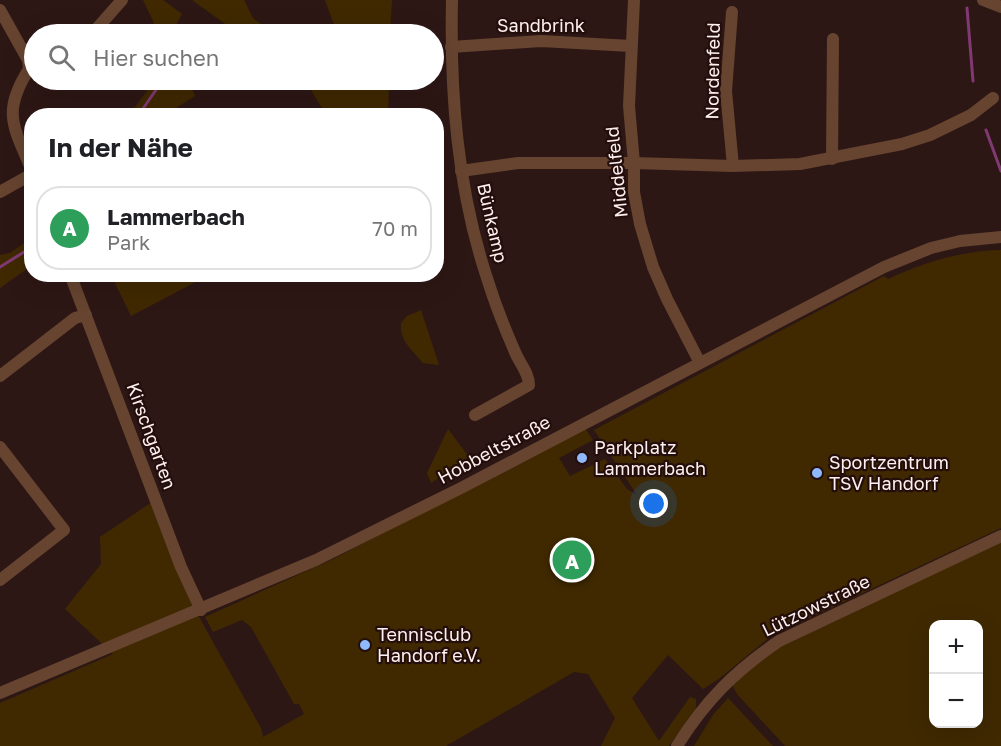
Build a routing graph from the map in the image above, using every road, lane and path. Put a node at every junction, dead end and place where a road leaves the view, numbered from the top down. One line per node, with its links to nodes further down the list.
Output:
1 (122, 0): 8 (street)
2 (452, 0): 11 (street, Bünkamp)
3 (634, 0): 10 (street, Middelfeld)
4 (983, 0): 5 (street)
5 (1001, 7)
6 (0, 10): 12 (street)
7 (732, 12): 18 (street, Nordenfeld)
8 (101, 24)
9 (832, 39): 16 (street)
10 (631, 46): 11 (street, Sandbrink); 17 (street, Middelfeld)
11 (451, 47): 19 (street, Bünkamp)
12 (24, 53)
13 (24, 78): 15 (street)
14 (993, 98): 16 (street)
15 (24, 152)
16 (832, 159): 18 (street)
17 (634, 163): 18 (street); 19 (street); 25 (street, Middelfeld)
18 (733, 166)
19 (461, 171): 27 (street, Bünkamp)
20 (24, 177): 21 (street)
21 (0, 192)
22 (1001, 237): 25 (street, Hobbeltstraße)
23 (73, 282): 24 (street, Kirschgarten)
24 (86, 315): 26 (street); 31 (street, Kirschgarten)
25 (700, 363): 31 (street, Hobbeltstraße)
26 (0, 376)
27 (475, 415)
28 (0, 447): 30 (street)
29 (1001, 536): 33 (street, Lützowstraße)
30 (0, 580)
31 (201, 610): 32 (street, Hobbeltstraße)
32 (0, 693)
33 (677, 746)

